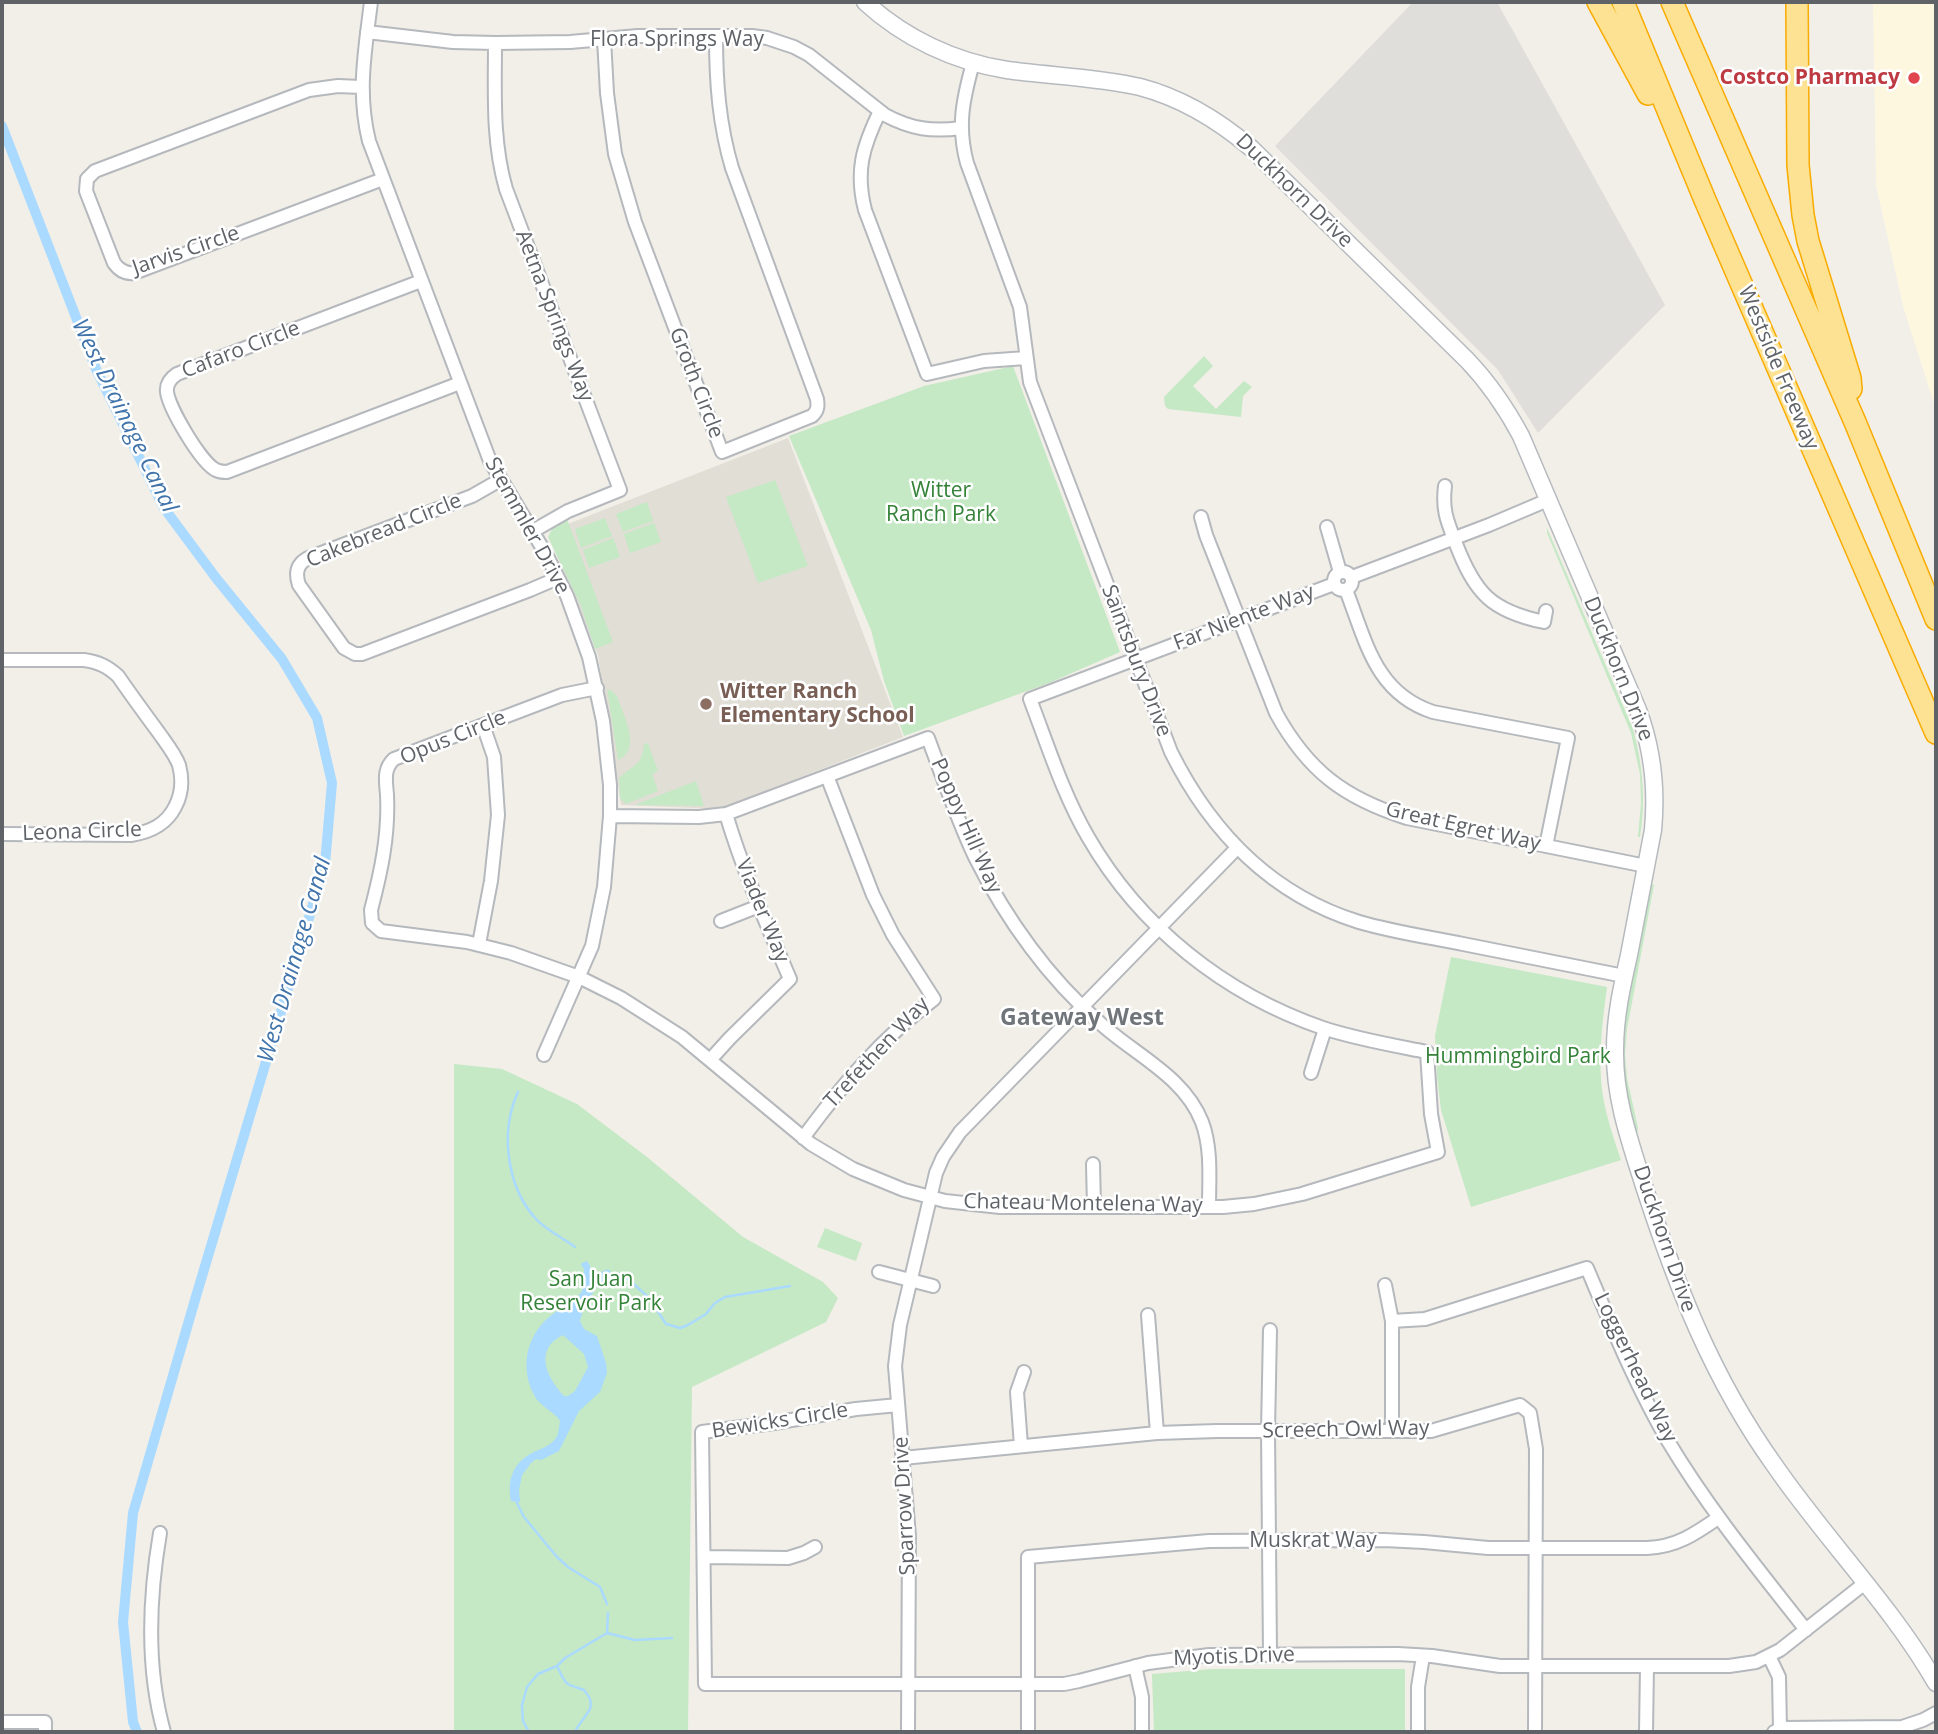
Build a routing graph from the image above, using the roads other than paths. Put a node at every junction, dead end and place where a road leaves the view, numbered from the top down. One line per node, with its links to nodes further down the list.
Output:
1 (371, 2): 7 (street, Stemmler Drive)
2 (865, 2): 11 (street, Duckhorn Drive)
3 (1598, 2): 16 (highway)
4 (1623, 2): 16 (highway, Westside Freeway)
5 (1672, 2): 20 (highway)
6 (1797, 2): 20 (highway)
7 (367, 32): 10 (street, Flora Springs Way); 12 (street, Stemmler Drive)
8 (716, 36): 9 (street, Flora Springs Way); 9 (street, Groth Circle); 13 (street, Flora Springs Way)
9 (604, 39): 10 (street, Flora Springs Way)
10 (495, 43): 26 (street, Aetna Springs Way)
11 (973, 63): 14 (street, Saintsbury Drive); 23 (street, Duckhorn Drive)
12 (361, 87): 15 (street, Stemmler Drive); 15 (street, Jarvis Circle)
13 (880, 111): 14 (street, Flora Springs Way); 18 (street)
14 (961, 128): 18 (street, Saintsbury Drive)
15 (383, 179): 17 (street, Stemmler Drive)
16 (1705, 200): 37 (highway, Westside Freeway)
17 (421, 281): 19 (street, Stemmler Drive); 19 (street, Cafaro Circle)
18 (1026, 358): 33 (street, Saintsbury Drive)
19 (460, 383): 21 (street, Stemmler Drive)
20 (1855, 422): 31 (highway)
21 (500, 480): 26 (street, Stemmler Drive); 28 (street, Cakebread Circle)
22 (1445, 486): 27 (street)
23 (1548, 500): 27 (street, Far Niente Way); 44 (street, Duckhorn Drive)
24 (1202, 517): 32 (street, Great Egret Way)
25 (1327, 527): 29 (street)
26 (533, 531): 28 (street, Stemmler Drive)
27 (1454, 539): 29 (street, Far Niente Way); 30 (street)
28 (558, 578): 35 (street, Stemmler Drive)
29 (1343, 581): 32 (street, Far Niente Way); 42 (street)
30 (1546, 611)
31 (1936, 619)
32 (1240, 620): 33 (street, Far Niente Way); 42 (street, Great Egret Way)
33 (1135, 659): 43 (street, Saintsbury Drive); 47 (street, Far Niente Way)
34 (2, 660): 41 (street, Leona Circle)
35 (597, 688): 36 (street, Opus Circle); 40 (street, Stemmler Drive)
36 (483, 725): 48 (street); 48 (street, Opus Circle)
37 (1936, 733)
38 (827, 776): 39 (street, Poppy Hill Way); 51 (street, Poppy Hill Way); 56 (street, Trefethen Way)
39 (726, 814): 40 (street, Poppy Hill Way); 45 (street, Viader Way)
40 (610, 816): 50 (street, Stemmler Drive)
41 (2, 834)
42 (1546, 846): 44 (street, Great Egret Way)
43 (1237, 848): 47 (street, Sparrow Drive); 49 (street, Saintsbury Drive)
44 (1646, 866): 49 (street, Duckhorn Drive)
45 (759, 906): 46 (street); 54 (street, Viader Way)
46 (721, 921)
47 (1159, 928): 51 (street, Sparrow Drive); 52 (street, Far Niente Way)
48 (479, 944): 50 (street, Opus Circle)
49 (1624, 976): 82 (street, Duckhorn Drive)
50 (579, 977): 53 (street, Stemmler Drive); 54 (street, Chateau Montelena Way)
51 (1083, 1006): 59 (street, Sparrow Drive); 61 (street, Poppy Hill Way)
52 (1325, 1029): 55 (street); 57 (street, Far Niente Way)
53 (544, 1055)
54 (710, 1060): 56 (street, Chateau Montelena Way)
55 (1311, 1073)
56 (803, 1138): 59 (street, Chateau Montelena Way)
57 (1438, 1152): 61 (street, Chateau Montelena Way)
58 (1093, 1164): 60 (street)
59 (930, 1198): 60 (street, Chateau Montelena Way); 63 (street, Sparrow Drive)
60 (1094, 1207): 61 (street, Chateau Montelena Way)
61 (1209, 1207)
62 (879, 1272): 63 (street)
63 (911, 1281): 65 (street); 70 (street, Sparrow Drive)
64 (1385, 1285): 67 (street)
65 (933, 1286)
66 (1148, 1315): 73 (street)
67 (1392, 1321): 72 (street); 76 (street, Loggerhead Way)
68 (1270, 1330): 71 (street)
69 (1024, 1371): 74 (street)
70 (898, 1405): 75 (street, Sparrow Drive); 81 (street, Bewicks Circle)
71 (1268, 1431): 72 (street, Screech Owl Way); 73 (street, Screech Owl Way); 78 (street)
72 (1392, 1431): 80 (street, Screech Owl Way)
73 (1157, 1433): 74 (street, Screech Owl Way)
74 (1021, 1446): 75 (street, Screech Owl Way)
75 (903, 1458): 91 (street, Sparrow Drive)
76 (1718, 1518): 80 (street, Muskrat Way); 83 (street, Loggerhead Way)
77 (160, 1533): 97 (street)
78 (1270, 1541): 80 (street, Muskrat Way); 84 (street); 92 (street, Muskrat Way)
79 (815, 1547): 81 (street)
80 (1535, 1548): 89 (street, Screech Owl Way)
81 (704, 1558): 91 (street, Myotis Drive)
82 (1865, 1583): 83 (street, Myotis Drive); 90 (street, Duckhorn Drive)
83 (1806, 1630): 86 (street, Myotis Drive)
84 (1270, 1654): 85 (street, Myotis Drive); 87 (street, Myotis Drive)
85 (1423, 1656): 89 (street, Myotis Drive); 101 (street)
86 (1769, 1657): 88 (street, Myotis Drive); 95 (street)
87 (1135, 1666): 92 (street, Myotis Drive); 100 (street)
88 (1647, 1666): 89 (street, Myotis Drive); 103 (street)
89 (1535, 1667): 102 (street, Screech Owl Way)
90 (1936, 1683)
91 (909, 1684): 92 (street, Myotis Drive); 98 (street, Sparrow Drive)
92 (1028, 1684): 99 (street)
93 (1936, 1713): 95 (street)
94 (2, 1722): 96 (street)
95 (1777, 1731)
96 (46, 1732)
97 (164, 1732)
98 (908, 1732)
99 (1028, 1732)
100 (1142, 1732)
101 (1418, 1732)
102 (1535, 1732)
103 (1647, 1732)

